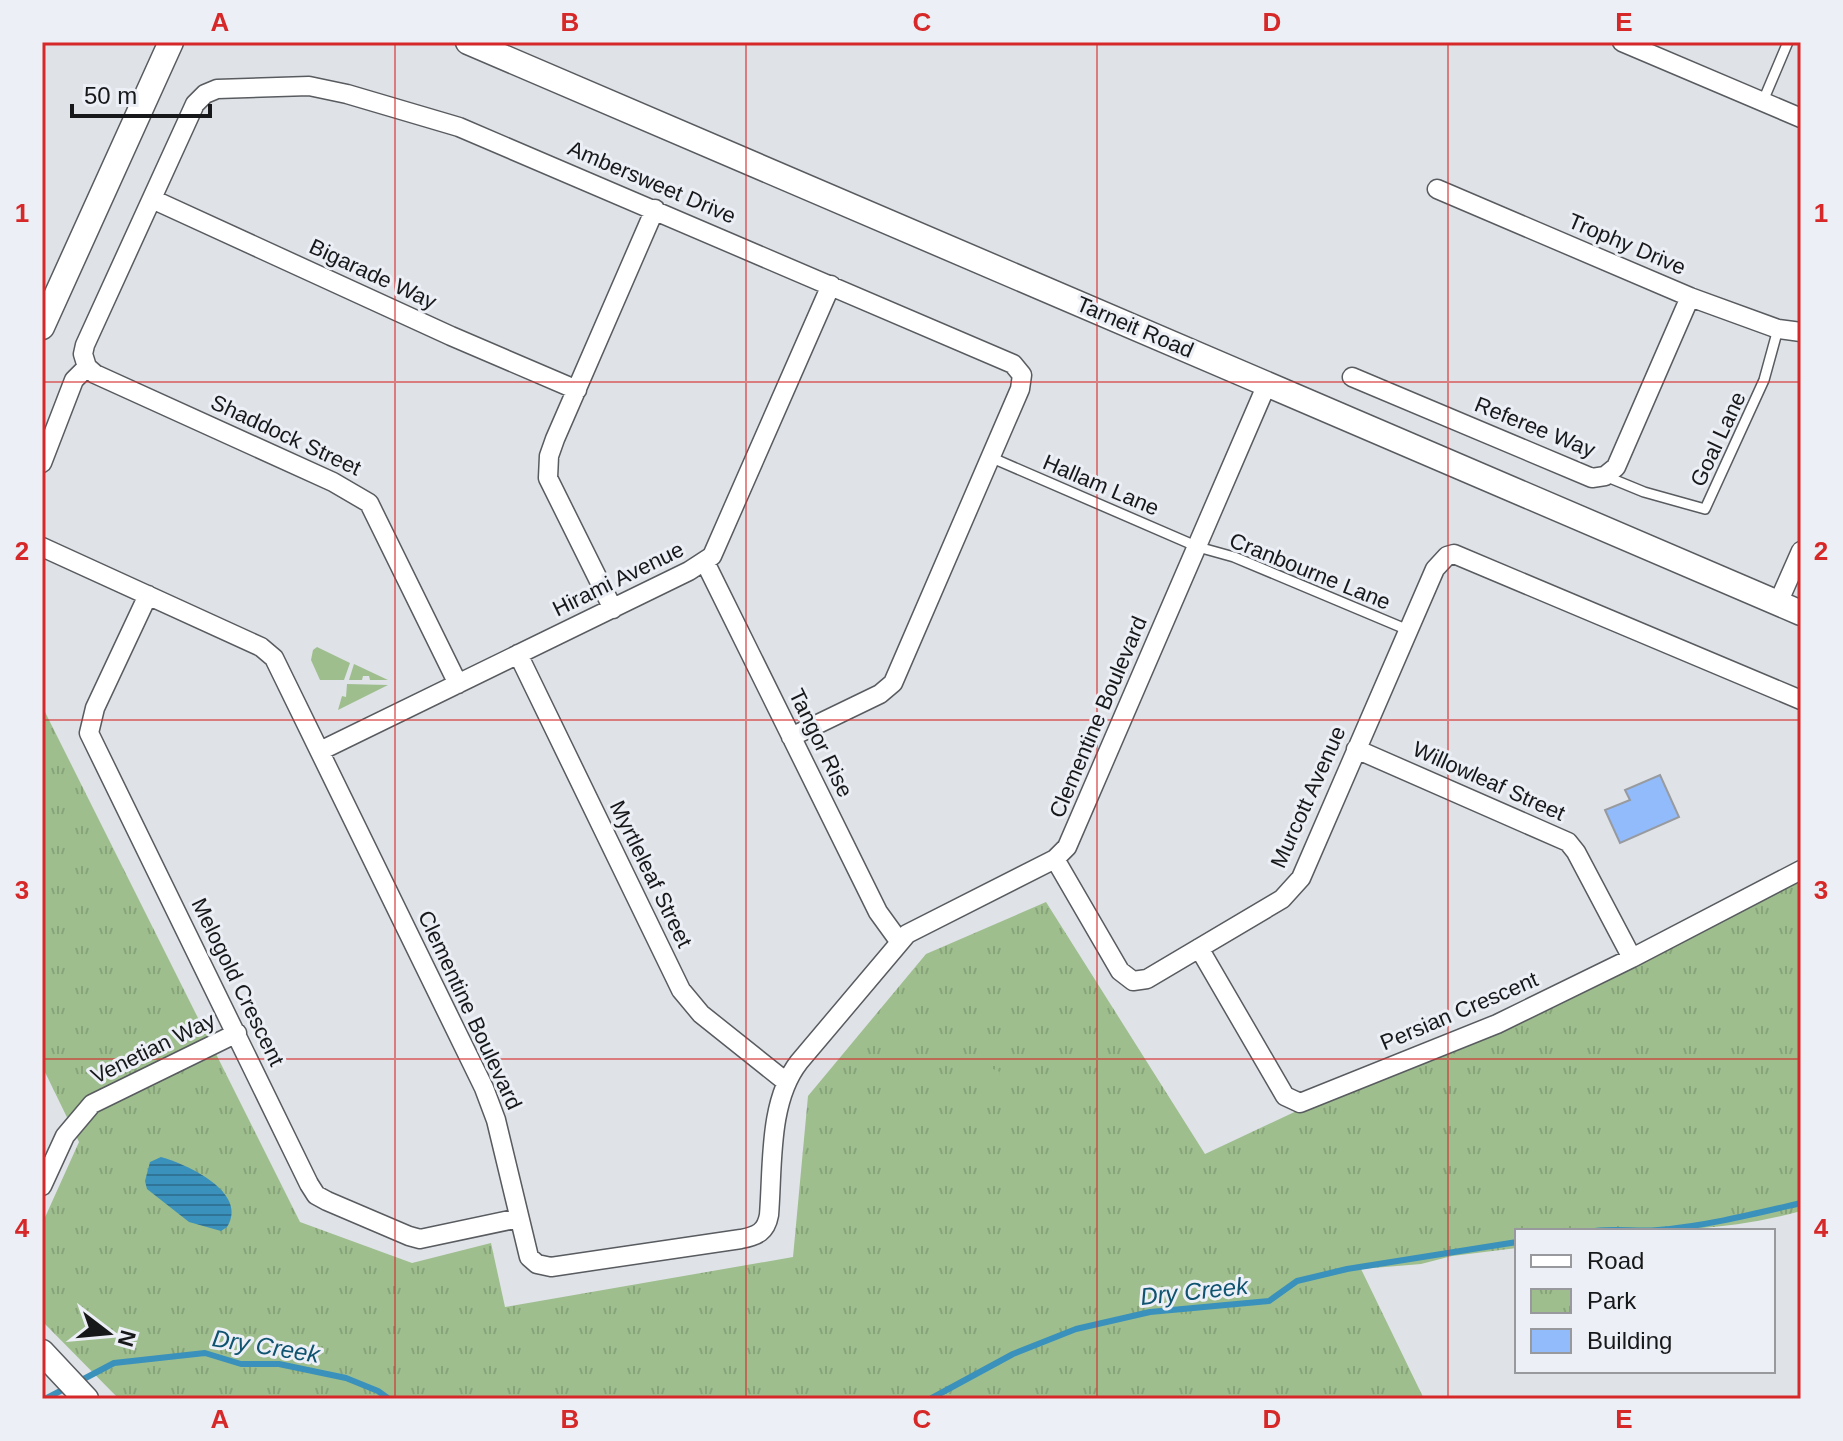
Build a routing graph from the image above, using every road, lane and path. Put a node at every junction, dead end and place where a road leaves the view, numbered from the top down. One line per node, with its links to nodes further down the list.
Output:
1 (468, 42): 17 (street, Tarneit Road)
2 (1622, 42): 5 (street)
3 (1788, 42): 5 (lane)
4 (170, 48): 12 (street)
5 (1762, 102): 6 (street)
6 (1801, 118)
7 (1437, 189): 11 (street, Trophy Drive)
8 (152, 199): 9 (street, Ambersweet Drive); 15 (street, Ambersweet Drive); 18 (street, Bigarade Way)
9 (655, 209): 10 (street, Ambersweet Drive); 18 (street)
10 (831, 285): 19 (street, Ambersweet Drive); 25 (street, Hirami Avenue)
11 (1690, 297): 13 (street, Trophy Drive); 21 (street, Referee Way)
12 (42, 327)
13 (1778, 329): 14 (street, Trophy Drive); 21 (lane, Goal Lane)
14 (1801, 332)
15 (87, 367): 20 (street, Ambersweet Drive); 32 (street, Shaddock Street)
16 (1352, 377): 21 (street, Referee Way)
17 (1267, 384): 23 (street, Clementine Boulevard); 27 (street, Tarneit Road)
18 (577, 390): 28 (street)
19 (990, 457): 23 (lane, Hallam Lane); 34 (street, Ambersweet Drive)
20 (42, 463)
21 (1605, 476)
22 (42, 547): 26 (street, Clementine Boulevard)
23 (1198, 547): 30 (lane, Cranbourne Lane); 37 (street, Clementine Boulevard)
24 (1801, 551): 27 (street)
25 (705, 562): 28 (street, Hirami Avenue); 34 (street, Tangor Rise)
26 (148, 595): 36 (street, Clementine Boulevard); 42 (street, Melogold Crescent)
27 (1778, 603): 29 (street, Tarneit Road)
28 (613, 609): 31 (street, Hirami Avenue)
29 (1801, 613)
30 (1408, 630): 33 (street, Murcott Avenue); 35 (street, Murcott Avenue)
31 (518, 654): 32 (street, Hirami Avenue); 43 (street, Myrtleleaf Street)
32 (458, 684): 36 (street, Hirami Avenue)
33 (1801, 700)
34 (791, 737): 39 (street, Tangor Rise)
35 (1356, 749): 40 (street, Murcott Avenue); 41 (street, Willowleaf Street)
36 (320, 751): 45 (street, Clementine Boulevard)
37 (1055, 859): 39 (street, Clementine Boulevard); 40 (street, Murcott Avenue)
38 (1801, 870): 41 (street, Persian Crescent)
39 (899, 941): 43 (street, Clementine Boulevard)
40 (1199, 948): 41 (street, Persian Crescent)
41 (1632, 958)
42 (237, 1033): 44 (street, Venetian Way); 45 (street, Melogold Crescent)
43 (785, 1081): 45 (street, Clementine Boulevard)
44 (42, 1186)
45 (519, 1218)
46 (42, 1352): 47 (street)
47 (86, 1399)

